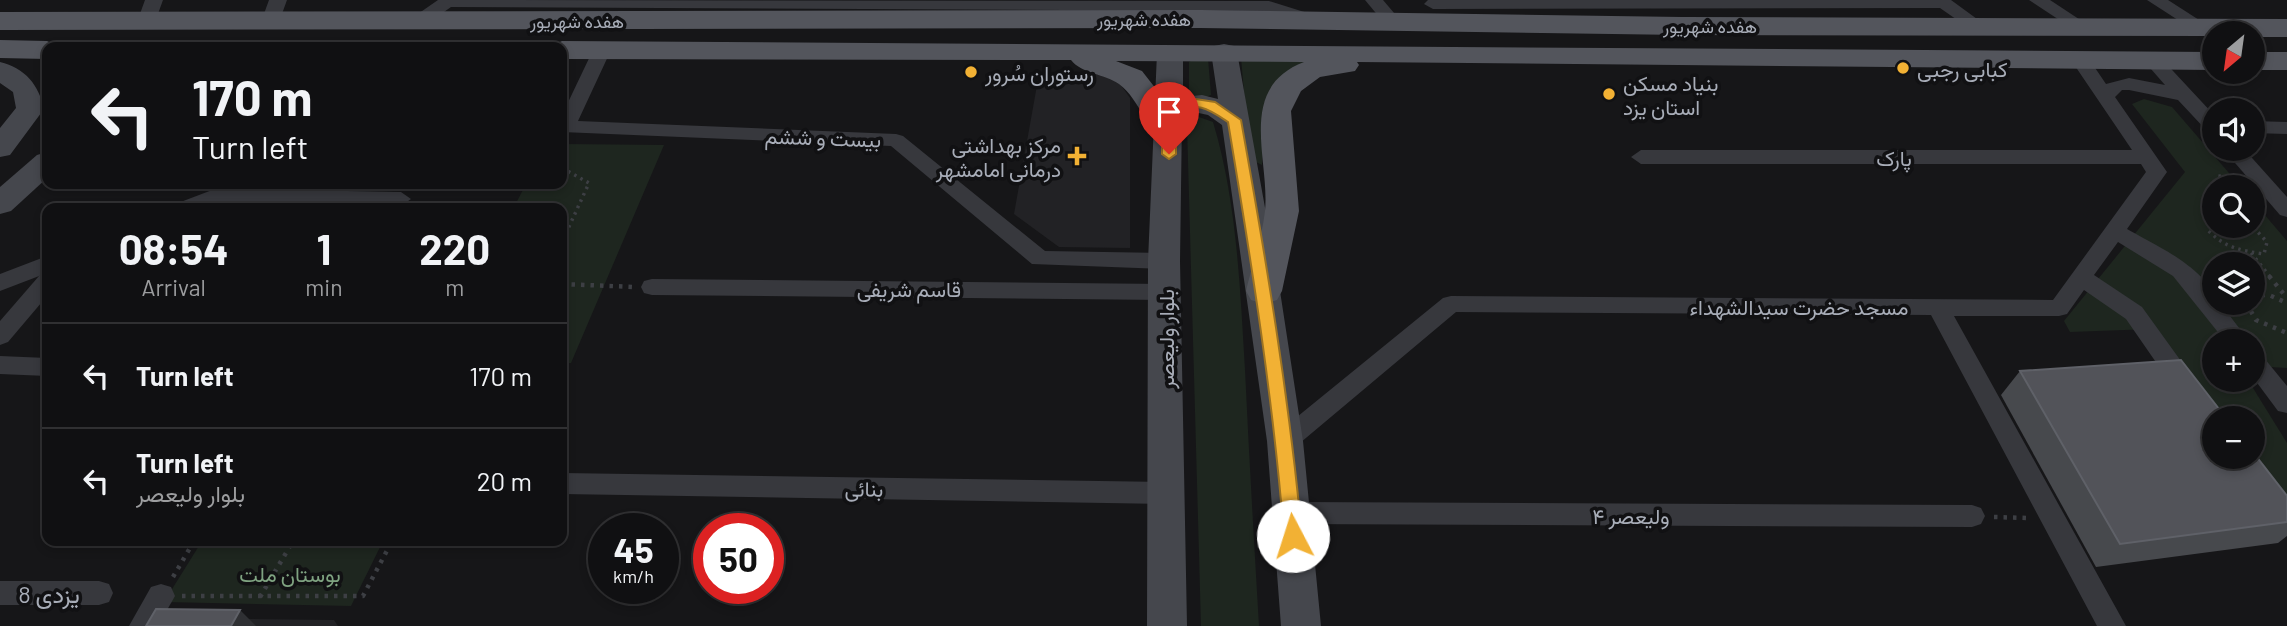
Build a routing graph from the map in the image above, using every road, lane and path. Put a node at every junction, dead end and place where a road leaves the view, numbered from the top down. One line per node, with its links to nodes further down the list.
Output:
1 (2038, 0): 18 (street)
2 (2156, 0): 19 (street)
3 (450, 1): 7 (street); 15 (street)
4 (1941, 1): 5 (street); 17 (street)
5 (1658, 2): 6 (street); 16 (street)
6 (1433, 4)
7 (531, 8): 10 (main road, هفده شهریور); 15 (main road, هفده شهریور)
8 (150, 11): 9 (main road, هفده شهریور); 14 (main road, هفده شهریور)
9 (274, 11): 15 (main road, هفده شهریور)
10 (1011, 12): 12 (main road, هفده شهریور); 13 (street)
11 (1373, 13): 13 (main road, هفده شهریور); 16 (main road, هفده شهریور); 22 (main road); 28 (main road)
12 (1073, 19): 13 (main road, هفده شهریور); 22 (main road); 27 (main road)
13 (1311, 20)
14 (0, 22)
15 (418, 22)
16 (1682, 26): 17 (main road, هفده شهریور)
17 (1979, 27): 18 (main road, هفده شهریور)
18 (2082, 27): 19 (main road, هفده شهریور)
19 (2202, 27)
20 (2265, 28): 21 (main road, هفده شهریور)
21 (2287, 28)
22 (1197, 48): 27 (main road, هفده شهریور); 28 (main road, هفده شهریور); 40 (main road); 41 (main road, بلوار ولیعصر)
23 (0, 49): 24 (main road)
24 (42, 50)
25 (567, 50): 26 (main road, هفده شهریور)
26 (602, 50): 27 (main road, هفده شهریور); 42 (street, بیست و ششم)
27 (1071, 52): 41 (main road)
28 (1368, 55): 29 (main road, هفده شهریور)
29 (1422, 55): 30 (main road, هفده شهریور); 73 (main road)
30 (2080, 60): 31 (main road, هفده شهریور); 37 (street)
31 (2153, 61): 32 (main road, هفده شهریور); 36 (street)
32 (2202, 61)
33 (2265, 61): 34 (main road)
34 (2287, 61)
35 (0, 70): 38 (main road)
36 (2184, 95): 37 (street); 39 (street)
37 (2105, 96): 48 (street)
38 (39, 103): 46 (main road)
39 (2202, 114)
40 (1234, 120): 41 (main road); 73 (main road)
41 (1169, 121): 66 (main road, بلوار ولیعصر)
42 (567, 125)
43 (567, 127): 63 (street, بیست و ششم)
44 (2265, 127): 45 (street)
45 (2287, 128)
46 (5, 140)
47 (1641, 156): 48 (street, پارک)
48 (2147, 157): 60 (street, مسجد حضرت سیدالشهداء)
49 (2246, 161): 53 (street)
50 (42, 166): 57 (main road)
51 (567, 171): 59 (path)
52 (232, 189): 54 (street)
53 (2279, 191): 58 (street)
54 (215, 196): 55 (street); 56 (street)
55 (401, 199)
56 (198, 203)
57 (0, 204)
58 (2287, 209)
59 (567, 231)
60 (2115, 231): 67 (street, مسجد حضرت سیدالشهداء); 78 (street)
61 (2214, 238): 62 (path)
62 (2247, 252)
63 (1040, 259): 66 (street); 72 (street)
64 (42, 266): 68 (street)
65 (2265, 272): 75 (path)
66 (1165, 277): 72 (street, قاسم شریفی); 88 (main road, بلوار ولیعصر)
67 (2081, 277): 76 (street, مسجد حضرت سیدالشهداء); 85 (street)
68 (0, 282)
69 (567, 284): 70 (path)
70 (652, 287): 72 (street, قاسم شریفی)
71 (42, 288): 80 (street)
72 (1032, 289)
73 (1265, 291): 86 (main road)
74 (2265, 295): 75 (path)
75 (2287, 300)
76 (1938, 307): 86 (street, مسجد حضرت سیدالشهداء); 91 (street)
77 (2253, 315): 79 (path)
78 (2228, 329)
79 (2287, 333)
80 (0, 336)
81 (0, 365): 82 (street)
82 (42, 367)
83 (2265, 376): 84 (street)
84 (2287, 404)
85 (2202, 409)
86 (1285, 441): 89 (main road)
87 (567, 483): 88 (street, بنائی)
88 (1166, 493): 100 (main road, بلوار ولیعصر)
89 (1291, 513): 90 (street, ولیعصر ۴); 101 (main road)
90 (1972, 516): 91 (path)
91 (2053, 518): 102 (street)
92 (191, 546): 97 (path)
93 (290, 546): 98 (path)
94 (389, 546): 98 (path)
95 (0, 593): 96 (street, یزدی 8)
96 (99, 593)
97 (161, 596): 98 (path); 99 (street)
98 (260, 597)
99 (143, 626)
100 (1167, 626)
101 (1301, 626)
102 (2112, 626)

